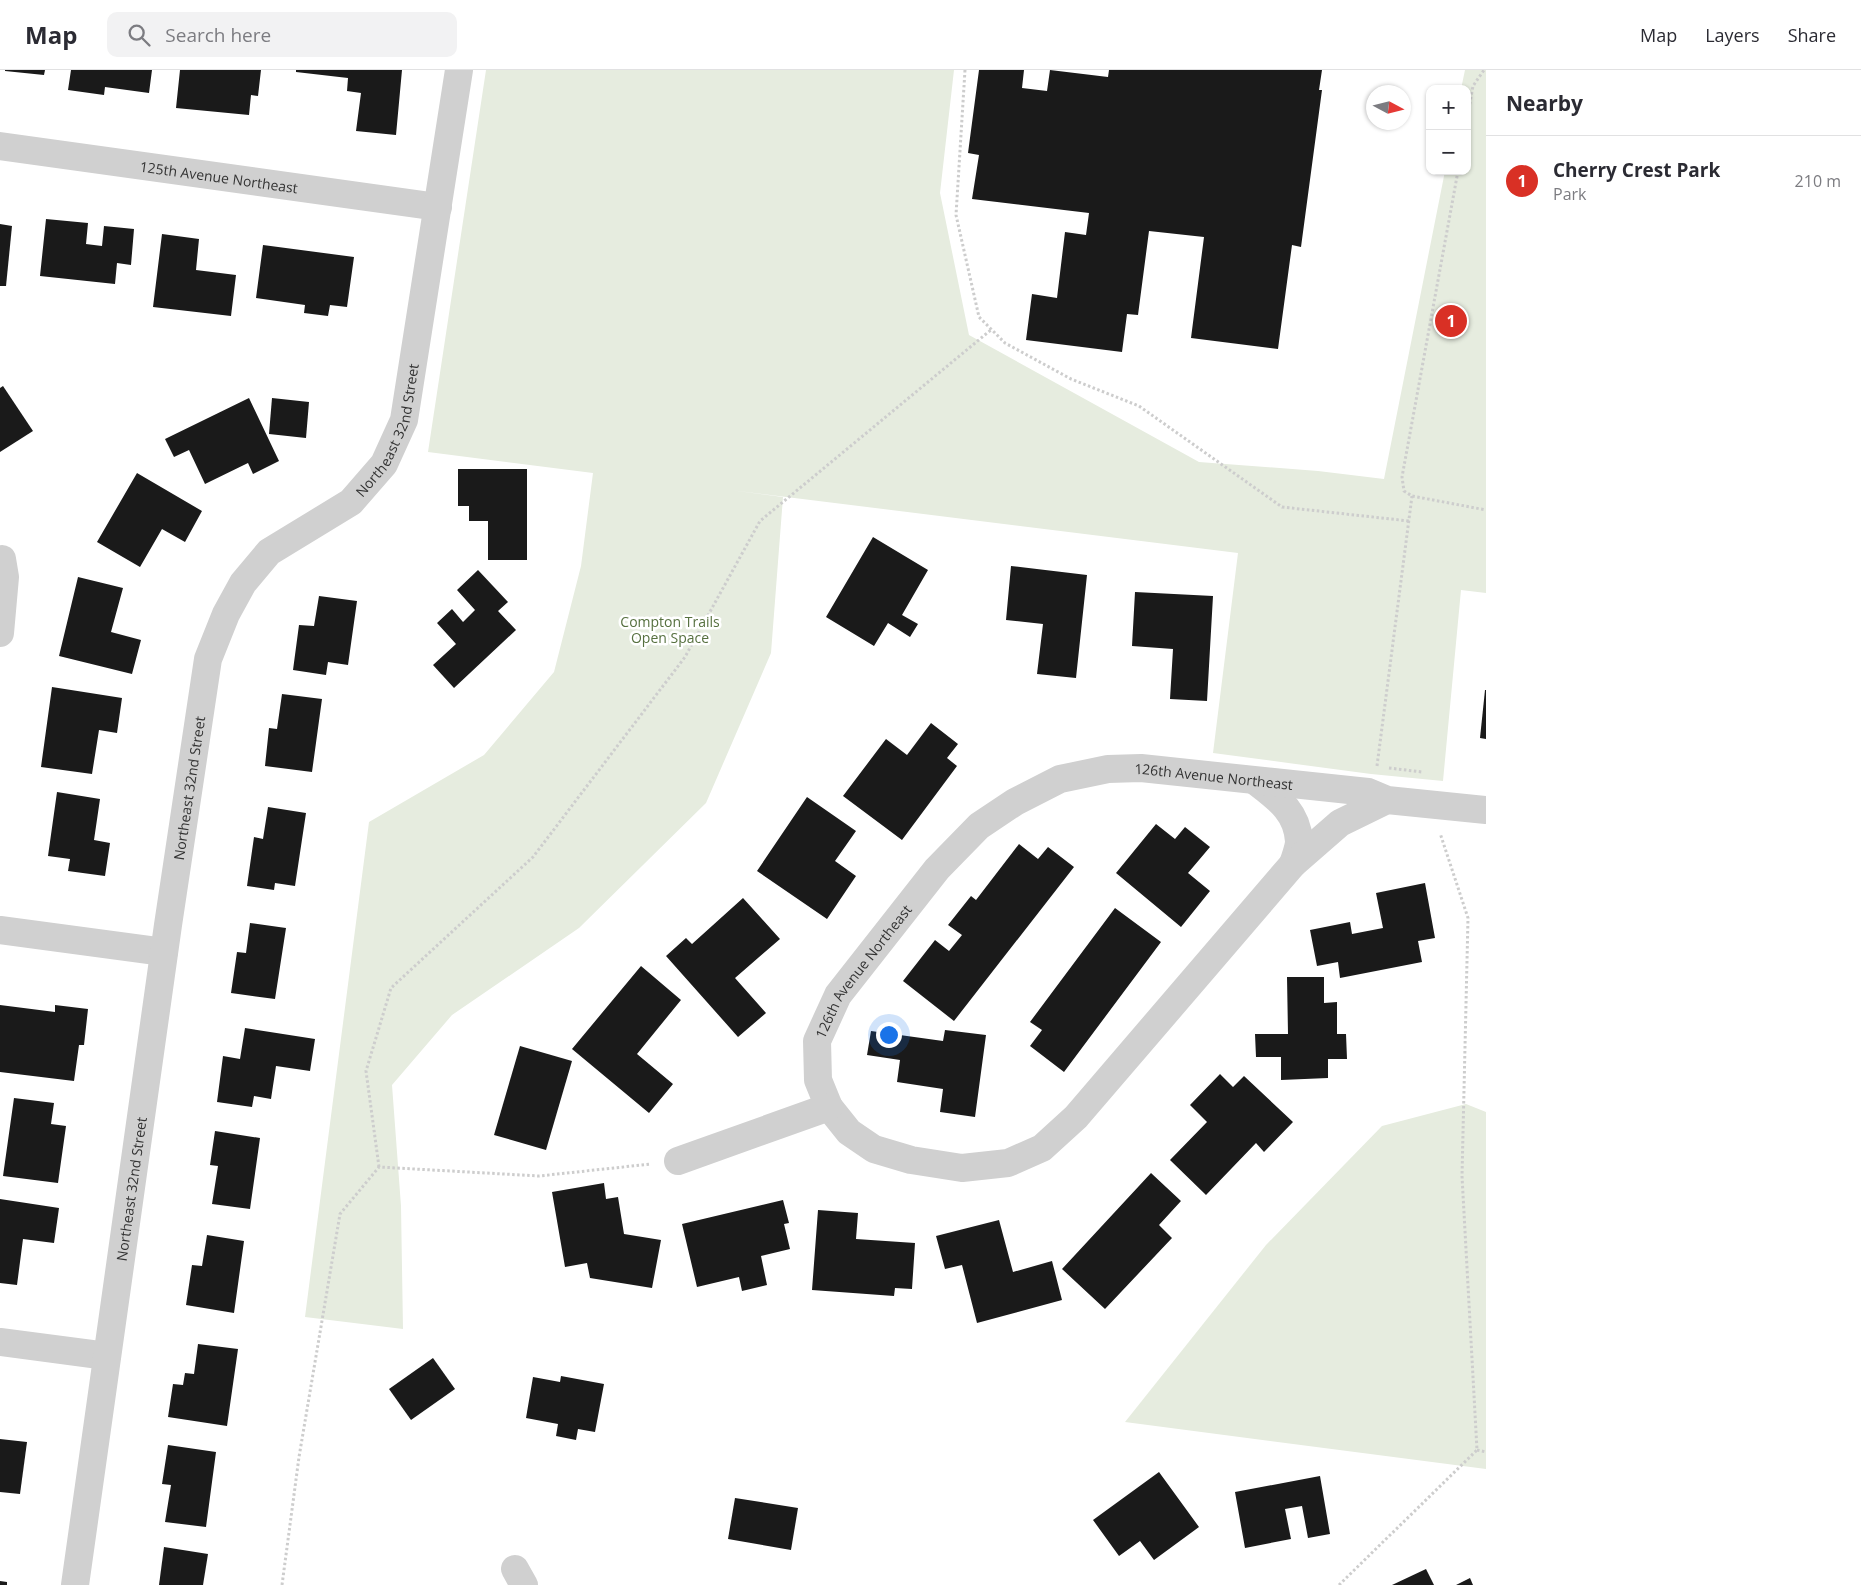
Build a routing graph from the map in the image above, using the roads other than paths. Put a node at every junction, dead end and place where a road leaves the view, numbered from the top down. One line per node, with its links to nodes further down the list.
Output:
1 (459, 70): 3 (street, Northeast 32nd Street)
2 (0, 146): 3 (street, 125th Avenue Northeast)
3 (438, 207): 11 (street, Northeast 32nd Street)
4 (2, 559): 5 (street)
5 (0, 632)
6 (1255, 781): 7 (street, 126th Avenue Northeast); 9 (street); 12 (street, 126th Avenue Northeast)
7 (1386, 800): 8 (street, 126th Avenue Northeast); 9 (street, 126th Avenue Northeast)
8 (1486, 810)
9 (1293, 864): 12 (street, 126th Avenue Northeast)
10 (0, 930): 11 (street)
11 (164, 952): 15 (street, Northeast 32nd Street)
12 (829, 1107): 13 (street)
13 (678, 1161)
14 (0, 1342): 15 (street)
15 (107, 1356): 16 (street, Northeast 32nd Street)
16 (75, 1585)

